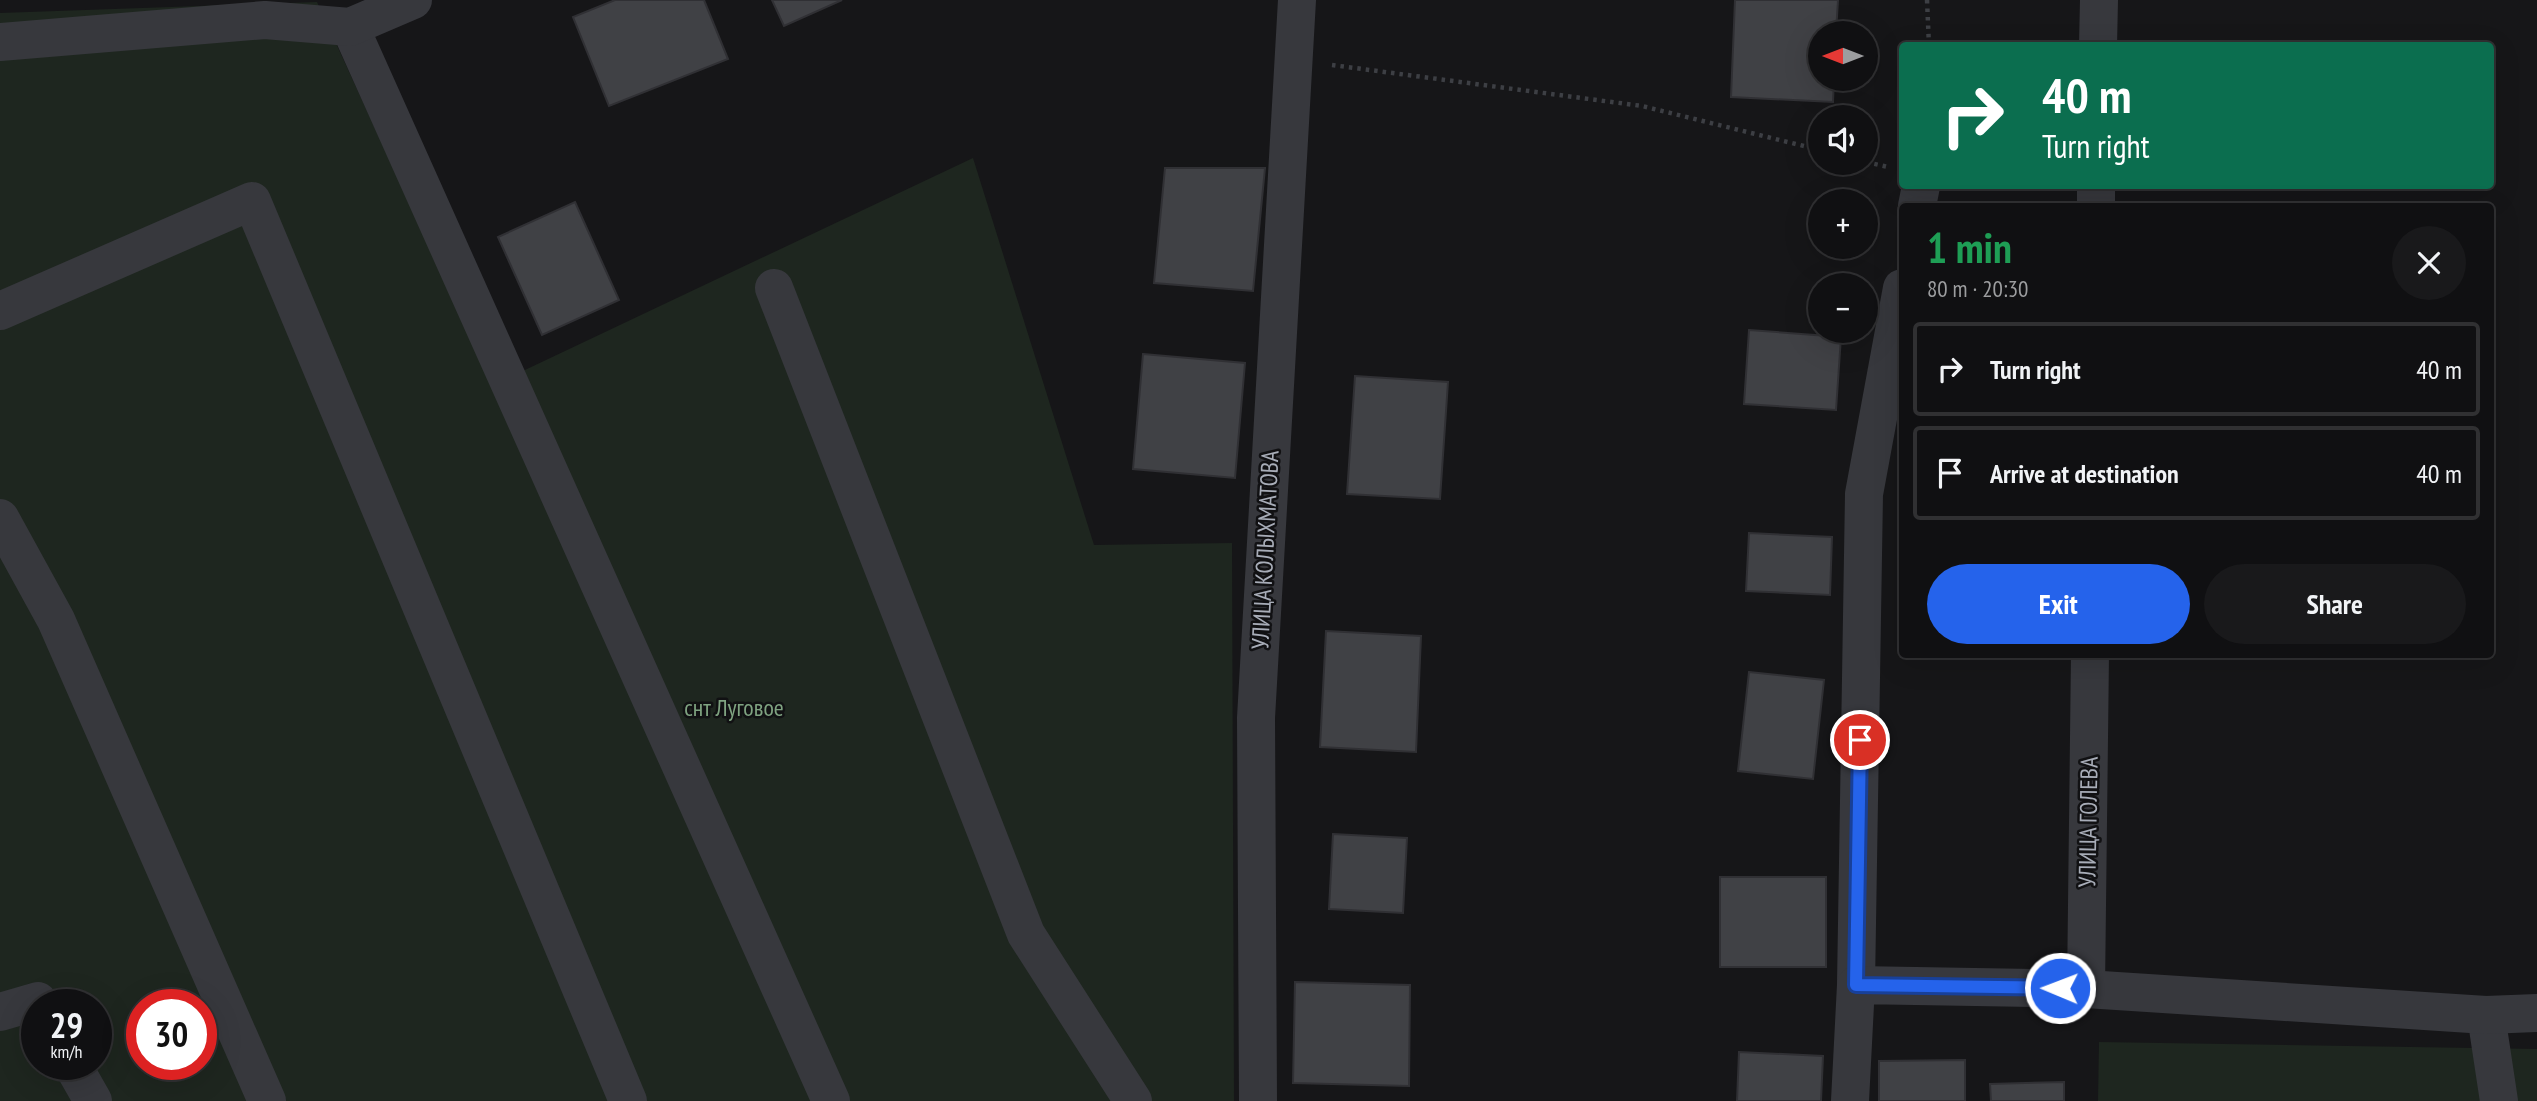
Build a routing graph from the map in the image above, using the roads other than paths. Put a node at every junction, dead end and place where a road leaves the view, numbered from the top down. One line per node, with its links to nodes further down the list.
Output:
1 (413, 0): 5 (street)
2 (1297, 0): 25 (street, УЛИЦА КОЛЫХМАТОВА)
3 (2099, 0): 7 (street)
4 (262, 10): 5 (street); 6 (street)
5 (350, 27): 23 (street)
6 (0, 42)
7 (2098, 42)
8 (774, 288): 24 (street)
9 (1899, 304): 13 (street)
10 (0, 311): 22 (street)
11 (0, 518): 21 (street)
12 (2090, 658): 14 (street, УЛИЦА ГОЛЕВА)
13 (1856, 985): 14 (street); 26 (street)
14 (2086, 989): 18 (street)
15 (21, 1006): 16 (street)
16 (0, 1012)
17 (2537, 1013): 18 (street)
18 (2486, 1015): 27 (street)
19 (81, 1080): 20 (street)
20 (93, 1101)
21 (267, 1101)
22 (628, 1101)
23 (831, 1101)
24 (1133, 1101)
25 (1258, 1101)
26 (1850, 1101)
27 (2499, 1101)

